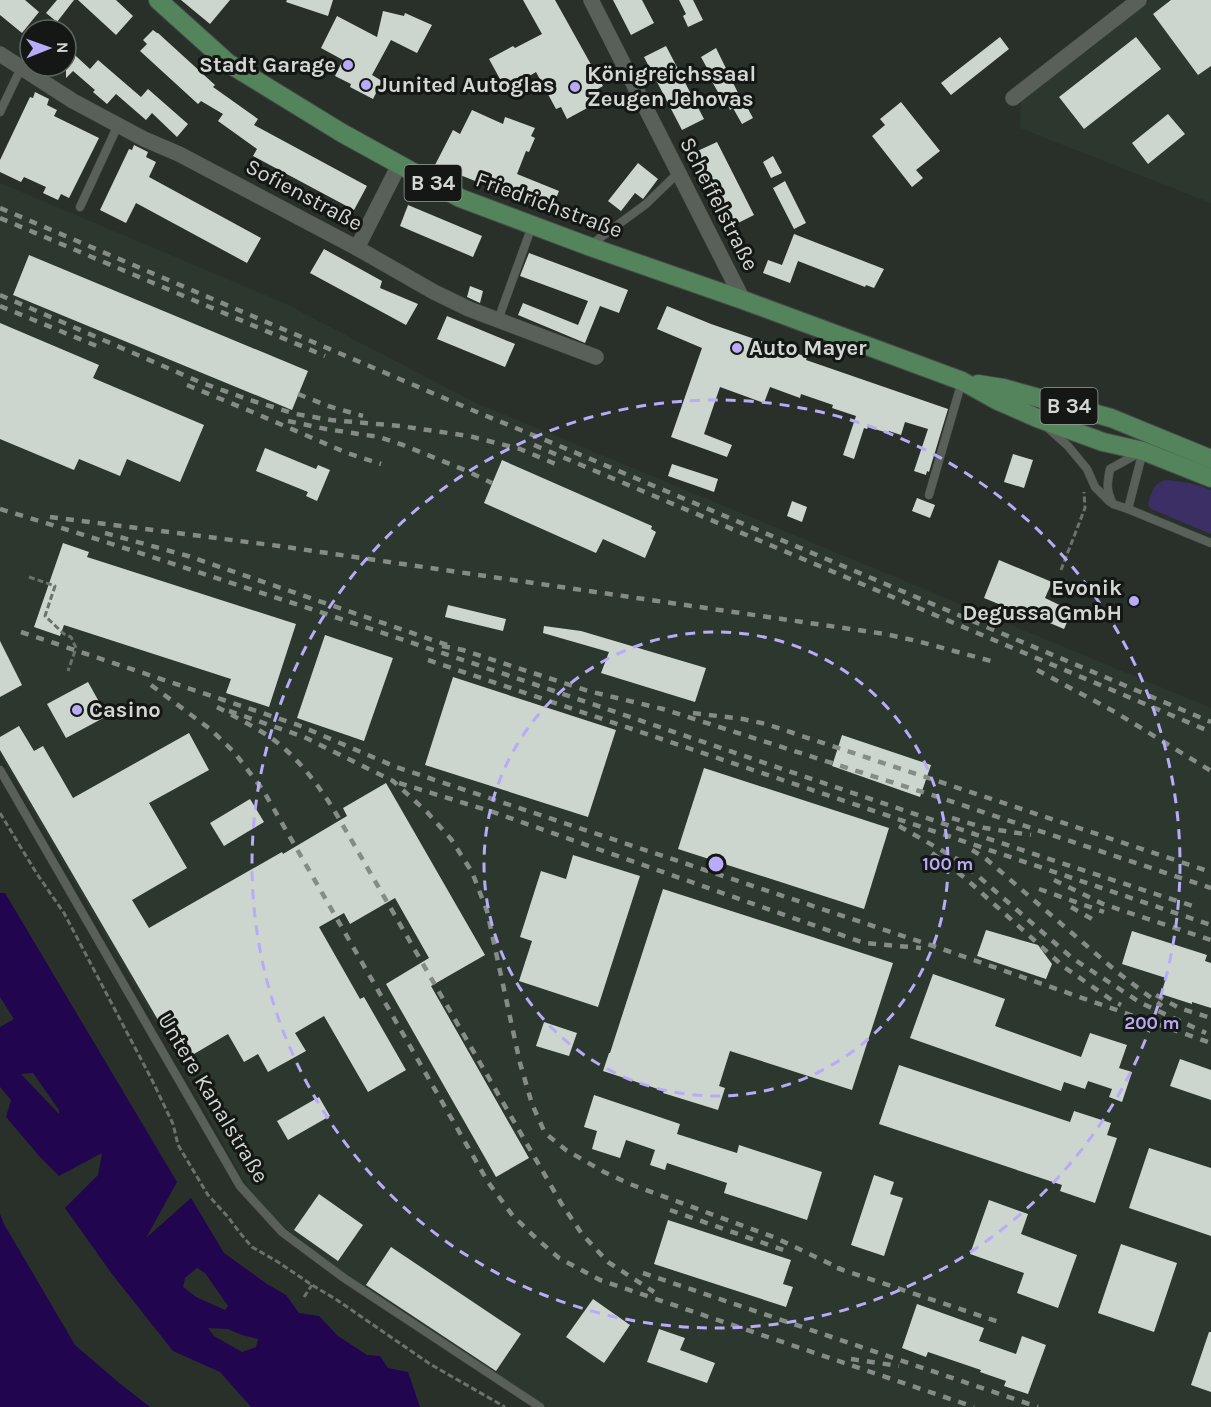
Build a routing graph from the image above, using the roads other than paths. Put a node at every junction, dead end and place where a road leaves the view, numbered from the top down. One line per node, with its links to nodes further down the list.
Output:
1 (158, 0): 11 (main road, Friedrichstraße / B 34)
2 (591, 0): 12 (street, Scheffelstraße)
3 (1139, 0): 8 (street)
4 (0, 54): 5 (street, Sofienstraße)
5 (18, 66)
6 (18, 74): 9 (lane)
7 (37, 78): 10 (street, Sofienstraße)
8 (1013, 98)
9 (0, 112)
10 (118, 125): 13 (lane); 16 (street, Sofienstraße)
11 (399, 165): 14 (main road, Friedrichstraße / B 34); 16 (street)
12 (678, 173): 15 (lane); 17 (street, Scheffelstraße)
13 (80, 207)
14 (532, 225): 15 (main road, Friedrichstraße / B 34); 18 (lane)
15 (588, 246): 17 (main road, Friedrichstraße / B 34)
16 (357, 248): 18 (street, Sofienstraße)
17 (742, 300): 20 (main road, Friedrichstraße / B 34)
18 (498, 320): 19 (street, Sofienstraße)
19 (596, 357)
20 (962, 381): 21 (main road, Friedrichstraße / B 34); 23 (main road, Friedrichstraße / B 34); 25 (lane)
21 (1037, 418): 22 (main road, Friedrichstraße / B 34); 26 (lane)
22 (1143, 451): 24 (main road, B 34); 26 (lane); 27 (lane)
23 (1211, 459)
24 (1211, 478)
25 (929, 495)
26 (1113, 504): 27 (lane)
27 (1128, 509): 28 (lane)
28 (1211, 543)
29 (0, 770): 30 (lane, Untere Kanalstraße)
30 (540, 1407)

